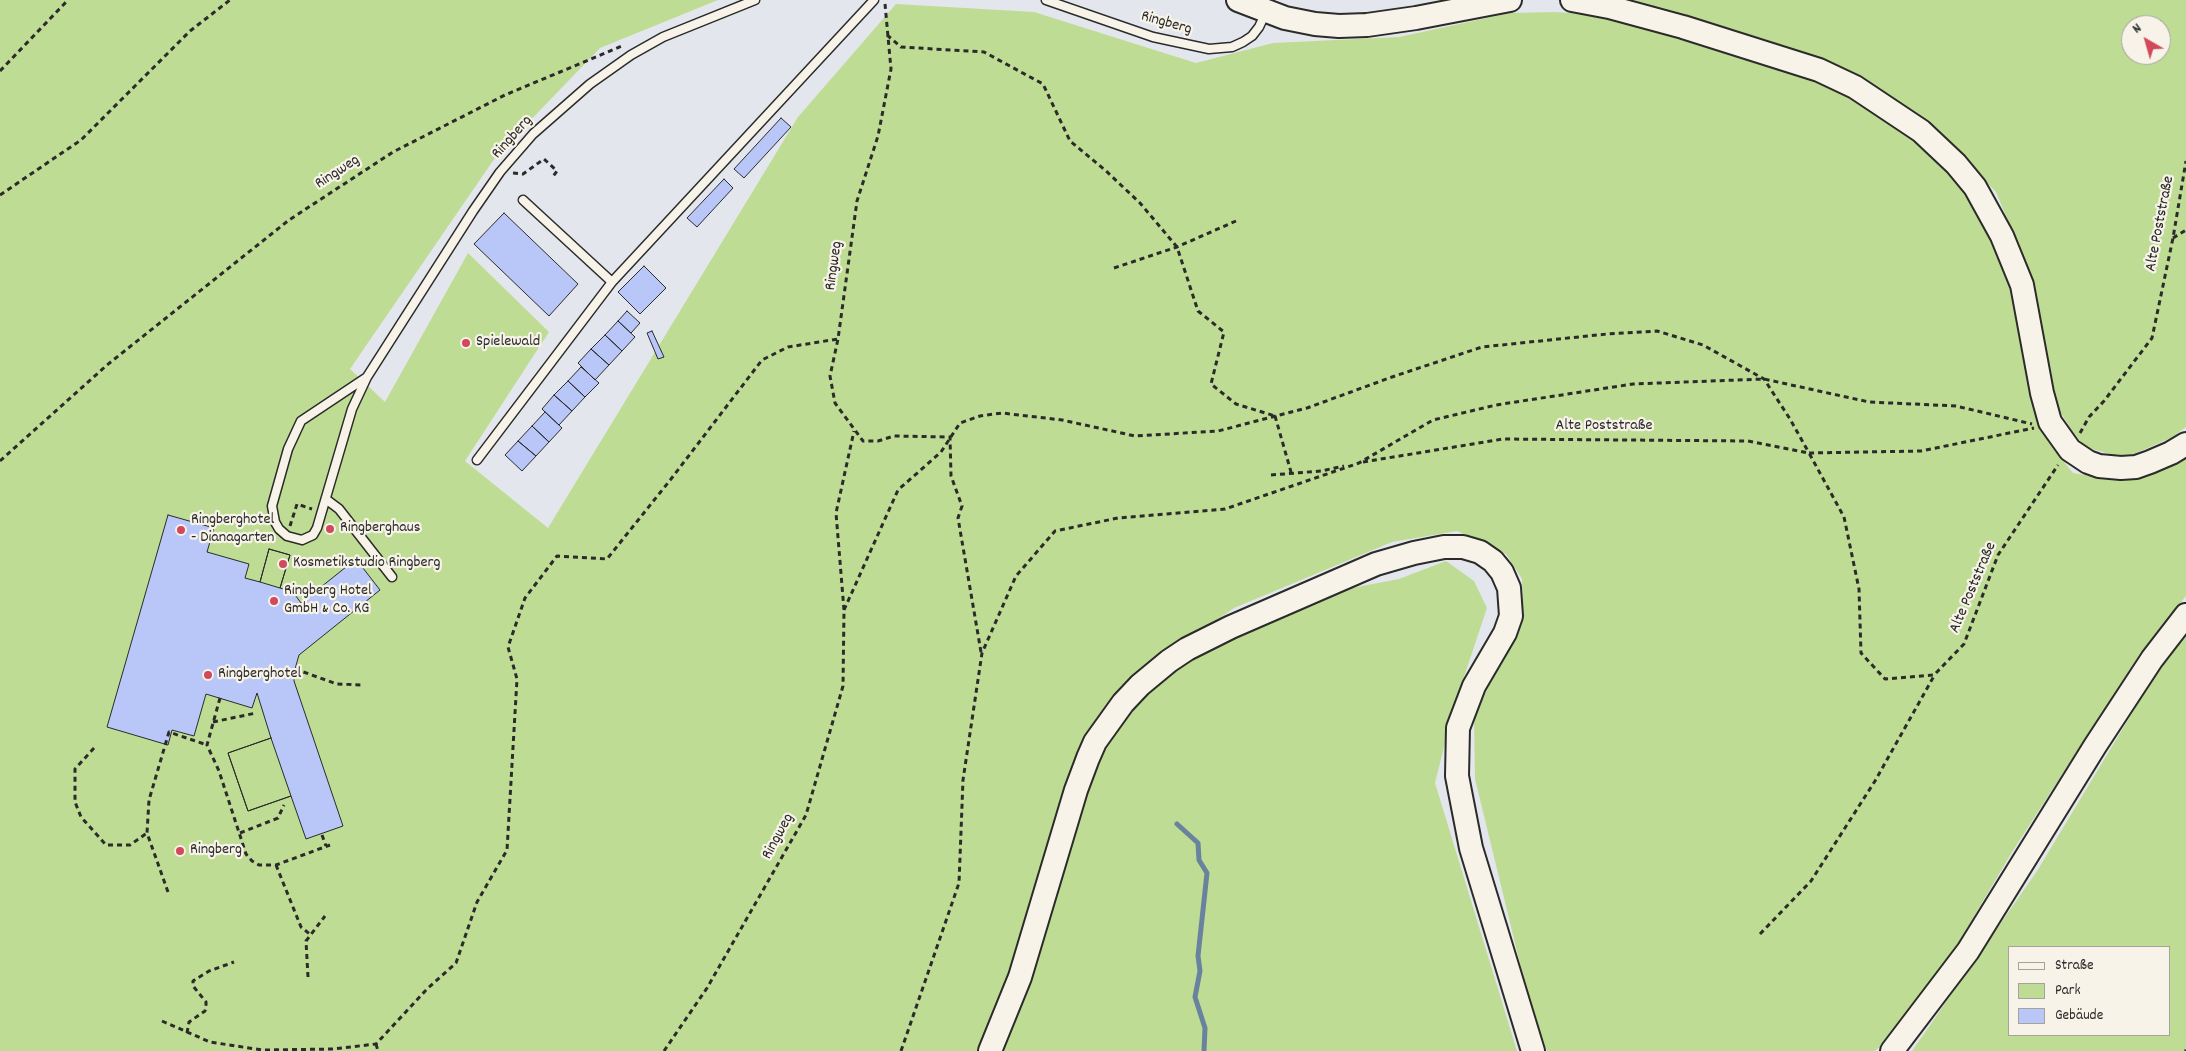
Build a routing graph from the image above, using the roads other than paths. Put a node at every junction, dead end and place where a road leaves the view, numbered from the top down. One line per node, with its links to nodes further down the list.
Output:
1 (755, 0): 10 (lane, Ringberg)
2 (874, 0): 9 (lane)
3 (1046, 0): 7 (lane, Ringberg)
4 (1238, 0): 7 (main road)
5 (1510, 0): 7 (main road)
6 (1572, 0): 11 (main road)
7 (1266, 12)
8 (523, 200): 9 (lane)
9 (612, 282): 12 (lane)
10 (367, 377): 13 (lane, Ringberg); 13 (lane, Ringberg)
11 (2186, 444)
12 (477, 460)
13 (327, 500): 14 (lane)
14 (392, 577)
15 (2186, 615): 18 (main road)
16 (990, 1051): 17 (main road)
17 (1533, 1051)
18 (1892, 1051)

